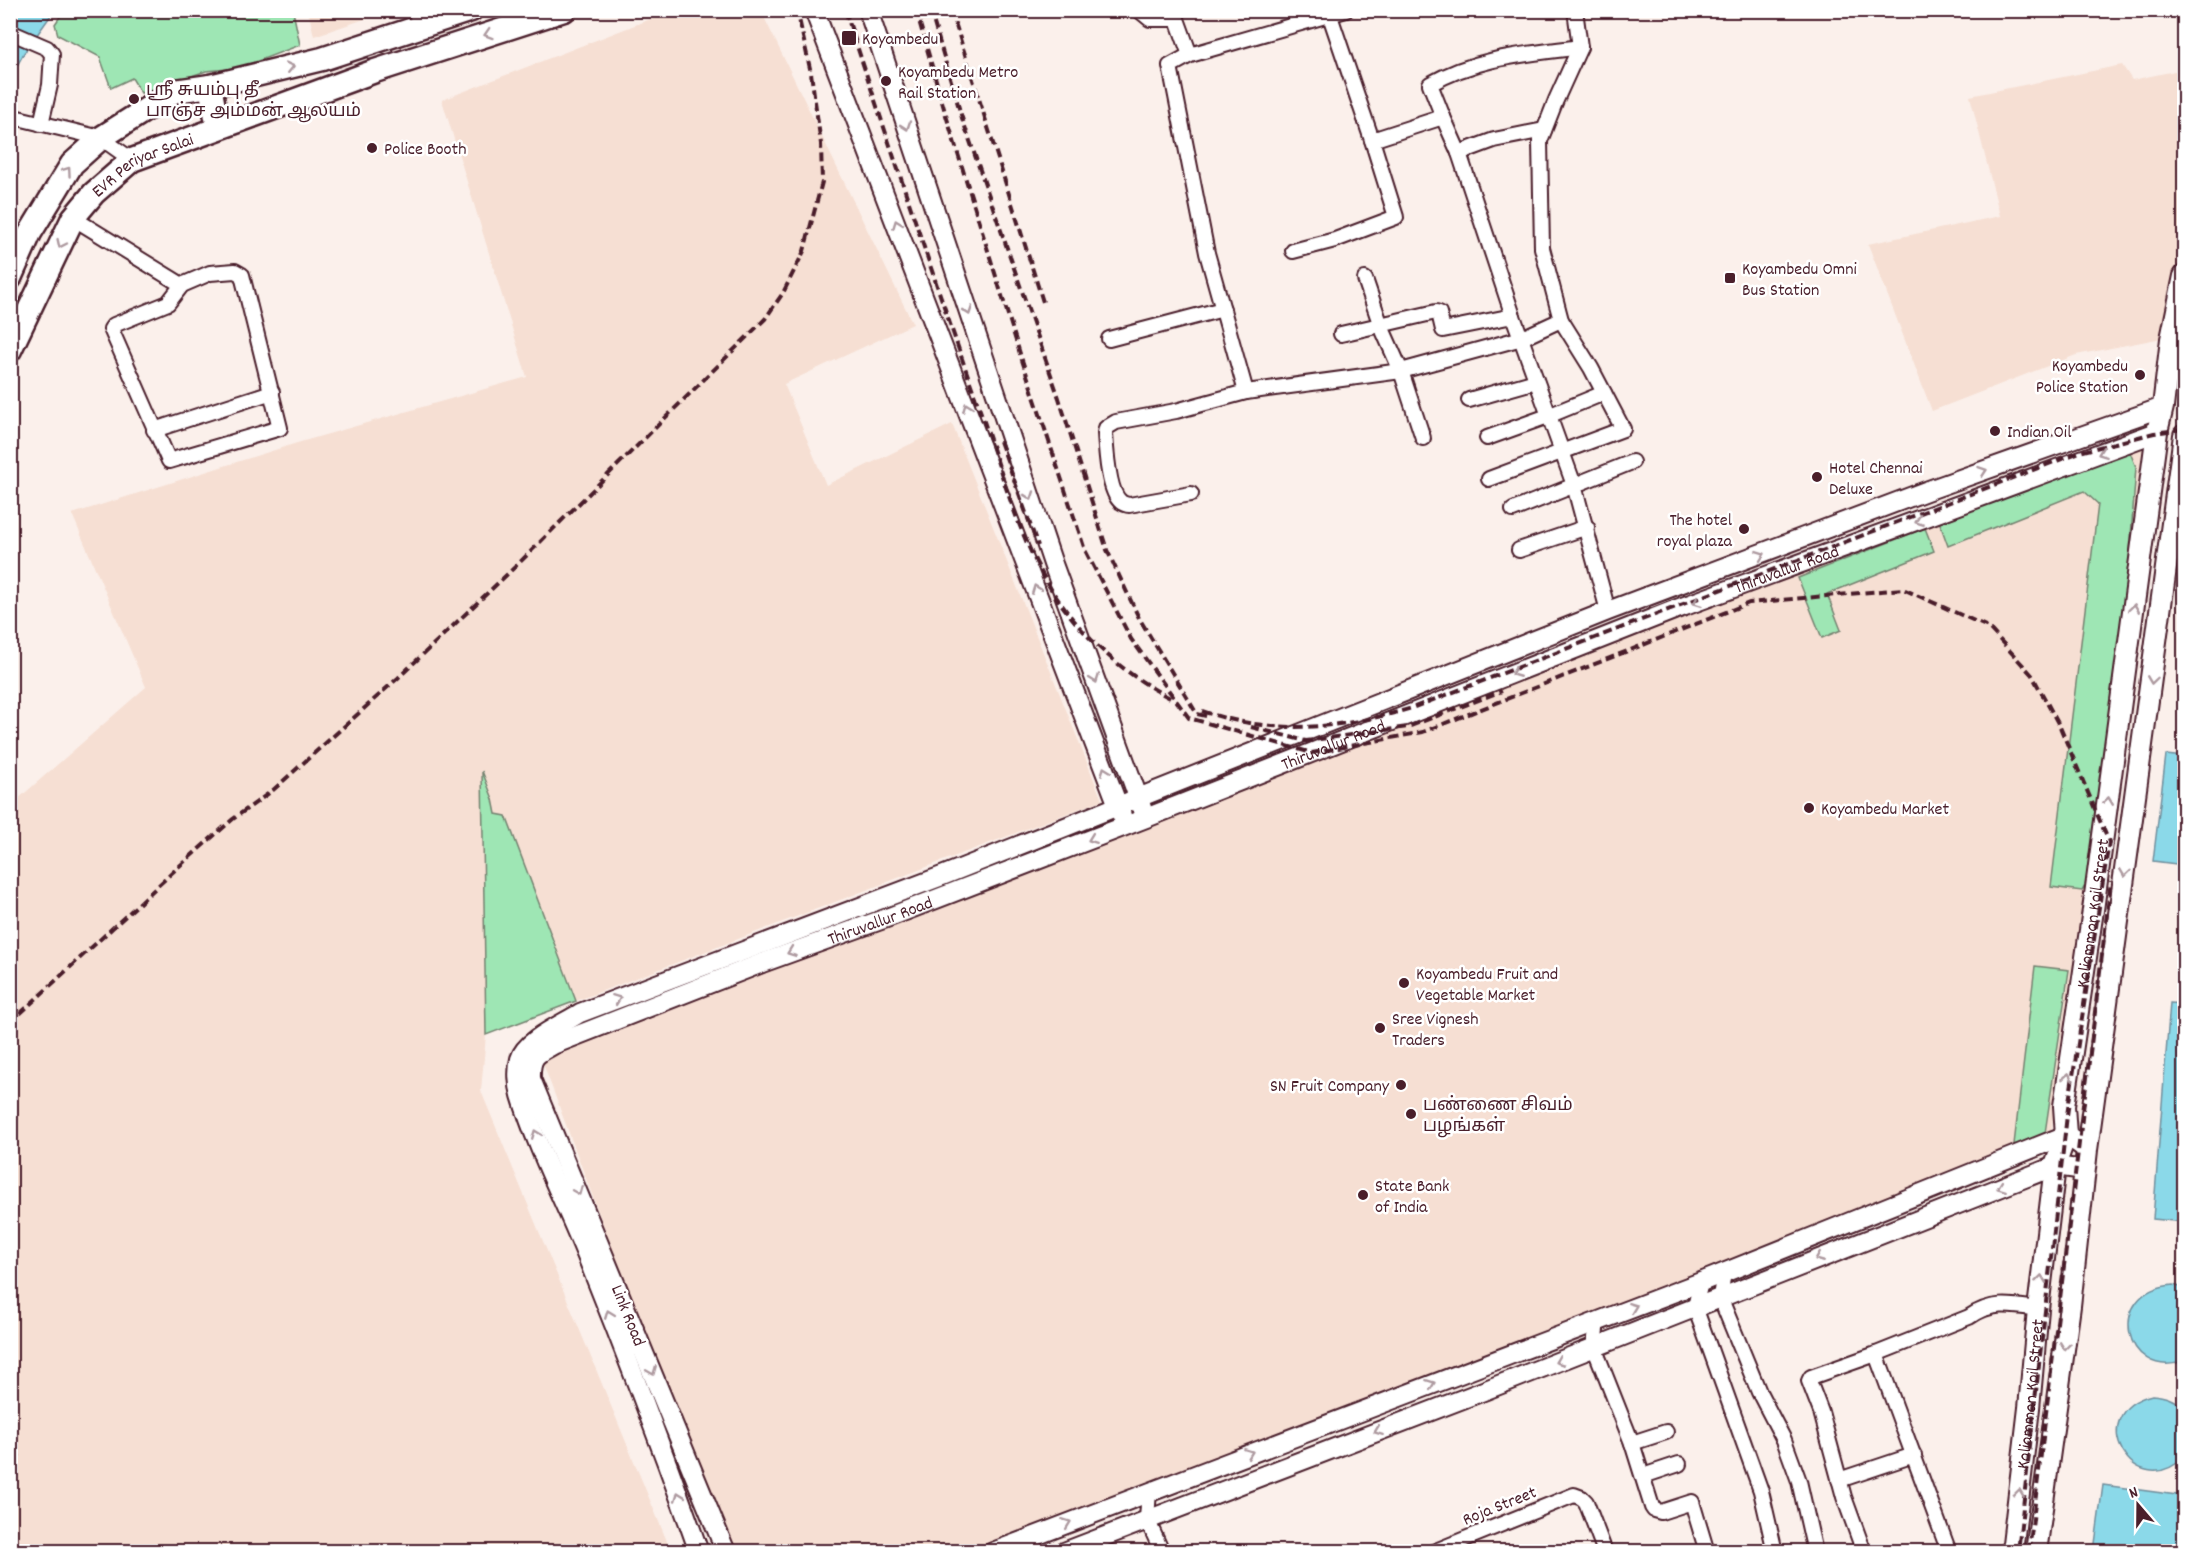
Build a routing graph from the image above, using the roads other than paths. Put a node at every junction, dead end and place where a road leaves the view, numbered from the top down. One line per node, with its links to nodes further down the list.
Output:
1 (471, 10): 10 (main road)
2 (564, 10): 18 (main road, EVR Periyar Salai, one-way to 18)
3 (814, 10): 61 (street, one-way to 3)
4 (868, 10): 60 (street, one-way to 60)
5 (1139, 10): 9 (street)
6 (1346, 10): 8 (street)
7 (1575, 10): 12 (street)
8 (1328, 13): 13 (street); 21 (street)
9 (1176, 15): 13 (street)
10 (418, 19): 14 (main road, one-way to 10)
11 (10, 32): 17 (street)
12 (1580, 47): 16 (street); 19 (street)
13 (1190, 55): 30 (street)
14 (210, 86): 18 (main road); 20 (main road)
15 (10, 116): 17 (street)
16 (1443, 117): 21 (street); 22 (street)
17 (41, 124): 20 (street)
18 (218, 128): 23 (main road, EVR Periyar Salai)
19 (1544, 130): 22 (street); 32 (street)
20 (101, 138): 23 (street); 27 (main road, one-way to 20)
21 (1372, 140): 25 (street)
22 (1459, 153): 31 (street)
23 (132, 160): 24 (main road, EVR Periyar Salai)
24 (74, 218): 29 (street); 37 (main road, EVR Periyar Salai, one-way to 37)
25 (1293, 251)
26 (2184, 276): 44 (main road, Kaliamman Koil Street)
27 (10, 278)
28 (1365, 279): 33 (street)
29 (182, 285): 40 (street); 46 (street)
30 (1223, 309): 36 (street); 41 (street)
31 (1513, 316): 33 (street); 35 (street)
32 (1561, 320): 35 (street); 42 (street)
33 (1381, 326): 34 (street); 38 (street)
34 (1341, 334)
35 (1522, 338): 38 (street); 39 (street)
36 (1109, 339)
37 (10, 350)
38 (1401, 371): 41 (street); 49 (street)
39 (1536, 381): 43 (street); 45 (street)
40 (272, 392): 46 (street); 46 (street)
41 (1246, 392): 55 (street)
42 (1604, 393): 45 (street); 51 (street)
43 (1469, 400)
44 (2163, 407): 47 (main road, Kaliamman Koil Street); 59 (street, one-way to 44)
45 (1548, 416): 50 (street); 51 (street)
46 (154, 430)
47 (2157, 432): 62 (street, Thiruvallur Road, one-way to 62); 65 (main road, Kaliamman Koil Street, one-way to 47)
48 (2184, 435): 66 (main road, Kaliamman Koil Street, one-way to 66)
49 (1423, 438)
50 (1487, 438)
51 (1562, 453): 53 (street); 54 (street)
52 (1632, 462): 54 (street)
53 (1489, 479)
54 (1574, 485): 56 (street); 57 (street)
55 (1191, 494)
56 (1513, 510)
57 (1587, 527): 58 (street); 59 (street)
58 (1519, 550)
59 (1608, 611): 60 (street)
60 (1138, 797): 61 (street); 62 (street)
61 (1118, 806): 63 (street); 84 (street, one-way to 61)
62 (1146, 818): 63 (street, Thiruvallur Road)
63 (1126, 826): 64 (street, Thiruvallur Road, one-way to 64)
64 (531, 1078): 85 (street, Link Road, one-way to 85)
65 (2066, 1135): 66 (street); 67 (main road, Kaliamman Koil Street); 68 (street)
66 (2086, 1160): 67 (street); 97 (main road, Kaliamman Koil Street, one-way to 97)
67 (2055, 1166): 70 (street, one-way to 70); 72 (main road, Kaliamman Koil Street, one-way to 67)
68 (1724, 1272): 69 (street); 70 (street)
69 (1701, 1281): 71 (street); 73 (street, one-way to 69)
70 (1720, 1298): 71 (street); 93 (street)
71 (1695, 1307): 74 (street); 92 (street)
72 (2038, 1309): 75 (street); 96 (main road, Kaliamman Koil Street, one-way to 72)
73 (1597, 1320): 74 (street); 82 (street, one-way to 73)
74 (1594, 1347): 77 (street); 83 (street, one-way to 83)
75 (1876, 1354): 78 (street); 81 (street)
76 (1666, 1432): 77 (street)
77 (1632, 1443): 80 (street)
78 (1914, 1455): 81 (street); 95 (street)
79 (1679, 1464): 80 (street)
80 (1642, 1476): 91 (street)
81 (1839, 1480): 94 (street)
82 (1149, 1491): 83 (street); 86 (street, one-way to 82)
83 (1147, 1519): 87 (street); 88 (street)
84 (699, 1551)
85 (726, 1551)
86 (993, 1551)
87 (1064, 1551)
88 (1162, 1551)
89 (1433, 1551): 90 (street, Roja Street)
90 (1605, 1551)
91 (1707, 1551)
92 (1775, 1551)
93 (1815, 1551)
94 (1864, 1551)
95 (1949, 1551)
96 (2012, 1551)
97 (2036, 1551)

